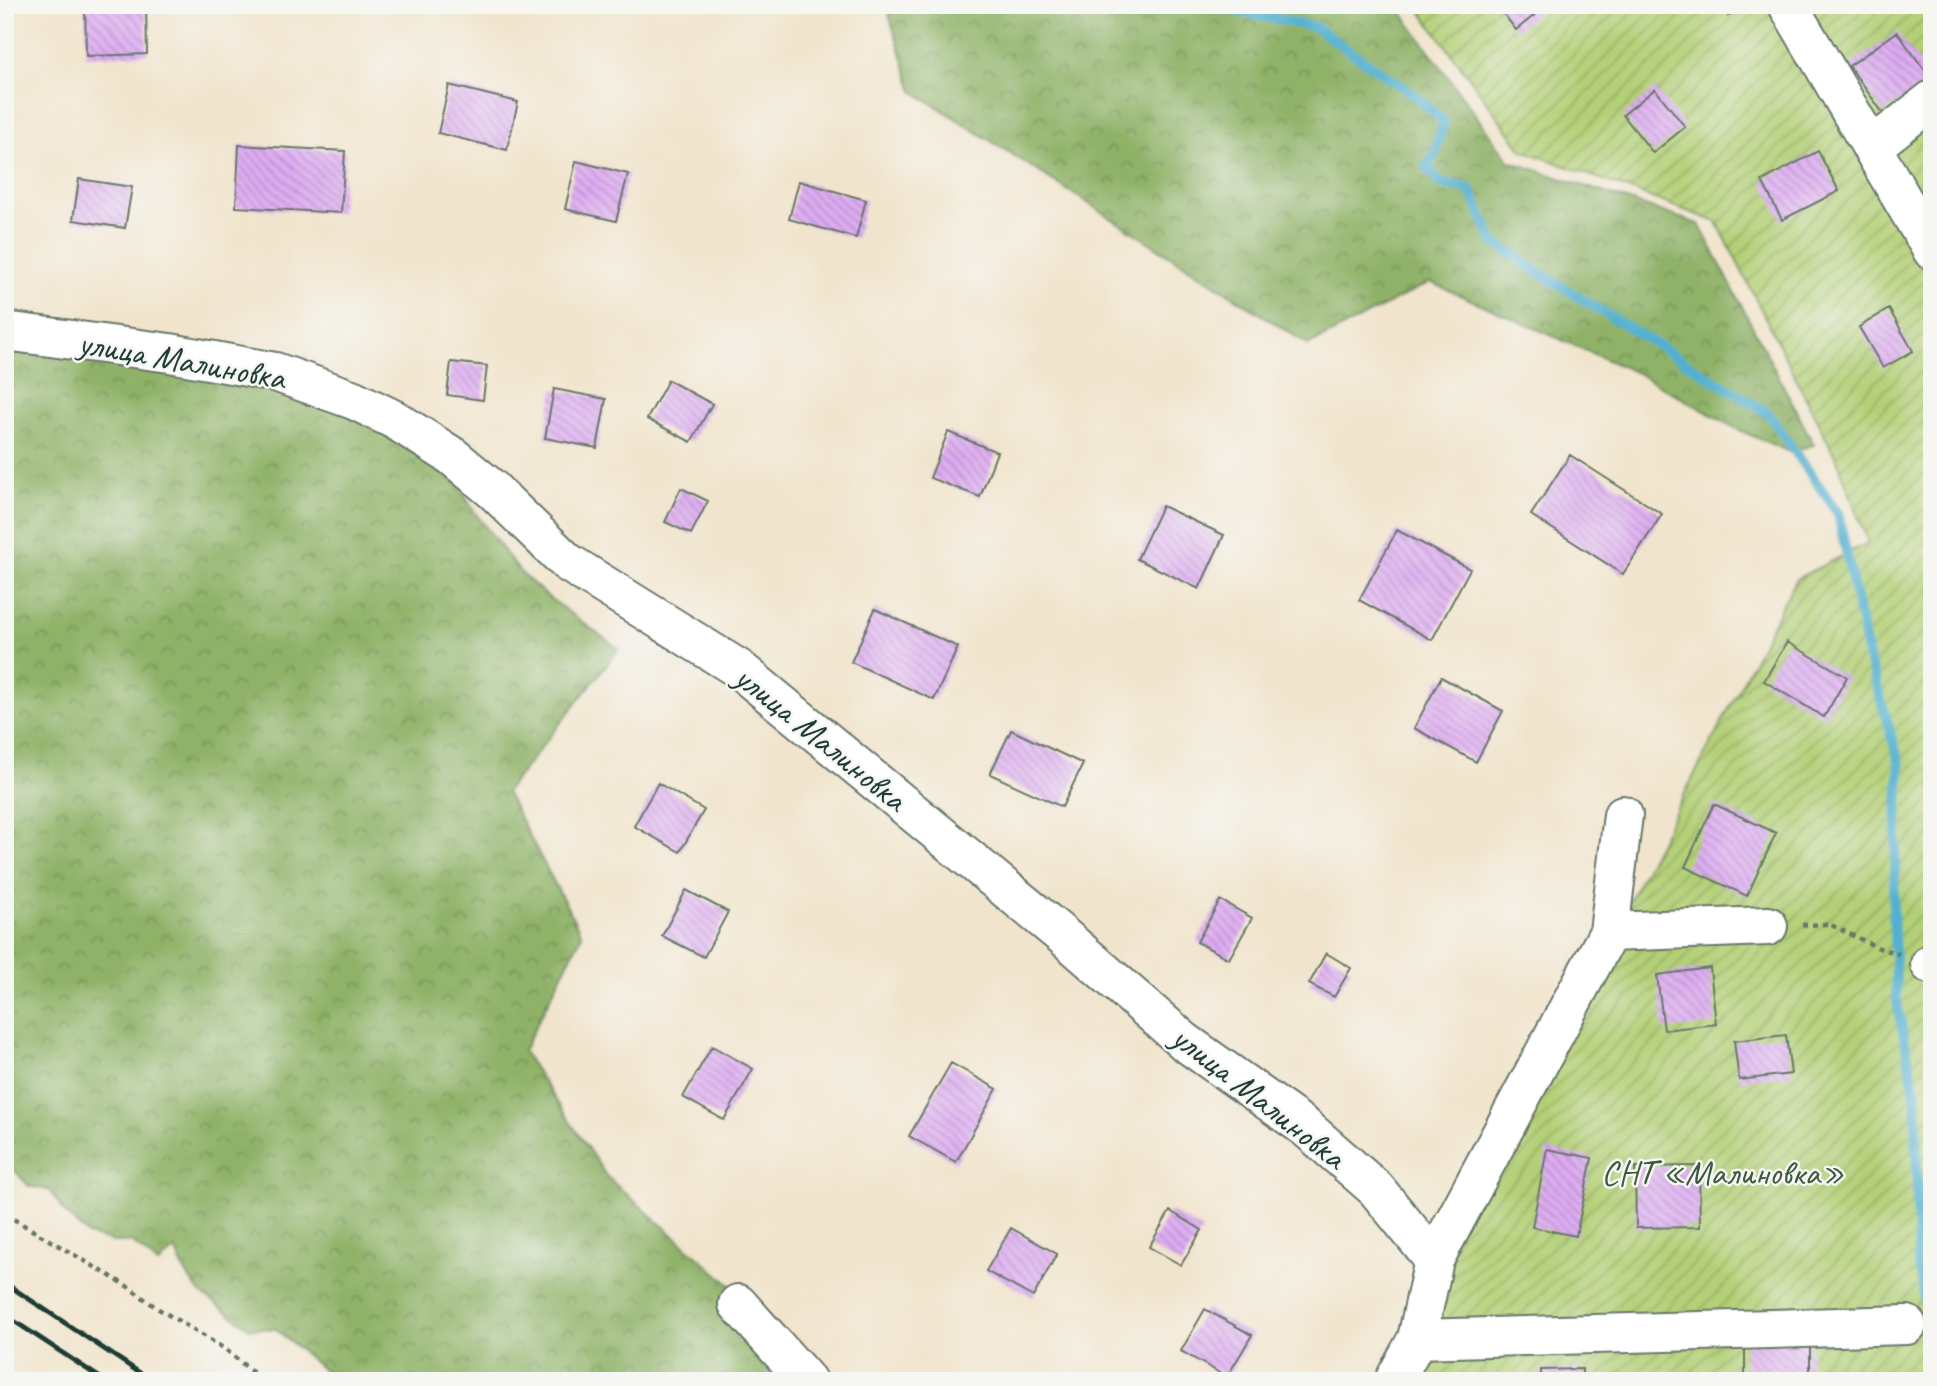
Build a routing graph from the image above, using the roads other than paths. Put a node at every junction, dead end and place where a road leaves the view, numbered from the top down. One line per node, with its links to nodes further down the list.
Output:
1 (1788, 5): 3 (street)
2 (1932, 100): 3 (street)
3 (1873, 146): 4 (street)
4 (1932, 250)
5 (5, 331): 9 (street, улица Малиновка)
6 (1623, 815): 8 (street)
7 (1768, 926): 8 (street)
8 (1609, 932): 9 (street)
9 (1434, 1260): 12 (street)
10 (738, 1304): 13 (street)
11 (1907, 1325): 12 (street)
12 (1417, 1339): 14 (street)
13 (807, 1381)
14 (1394, 1381)

